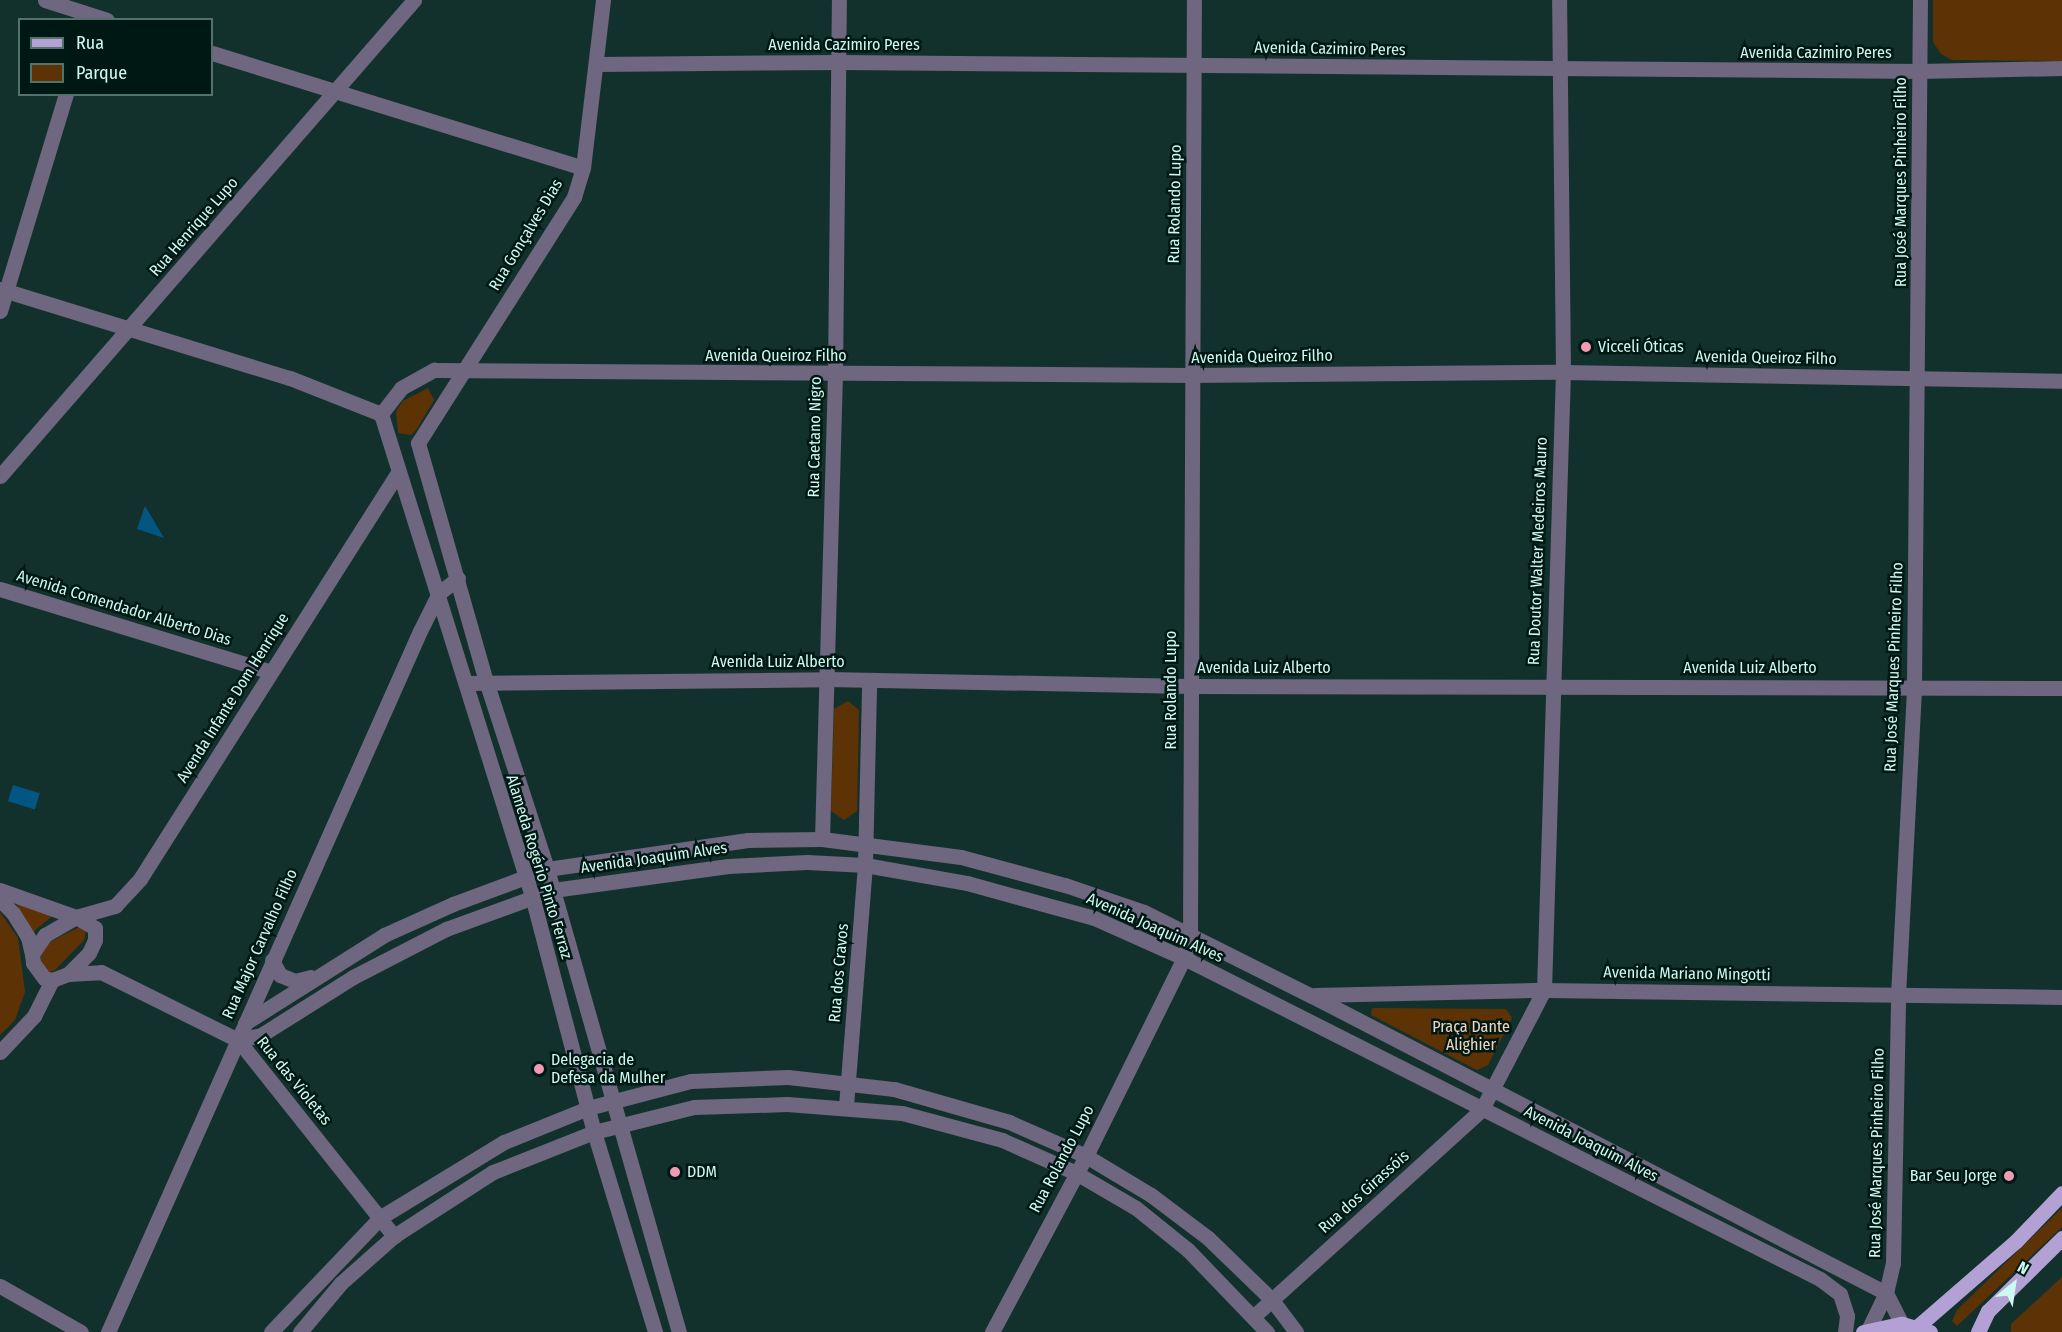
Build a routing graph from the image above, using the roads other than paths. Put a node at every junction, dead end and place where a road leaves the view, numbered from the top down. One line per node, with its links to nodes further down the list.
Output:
1 (45, 0): 8 (street)
2 (414, 0): 16 (street, Rua Henrique Lupo)
3 (603, 0): 11 (street, Rua Gonçalves Dias)
4 (839, 0): 10 (street, Rua Caetano Nigro)
5 (1194, 0): 12 (street, Rua Rolando Lupo)
6 (1559, 0): 14 (street, Rua Doutor Walter Medeiros Mauro)
7 (1920, 0): 15 (street, Rua José Marques Pinheiro Filho)
8 (91, 11)
9 (213, 53): 16 (street)
10 (840, 62): 11 (street, Avenida Cazimiro Peres); 12 (street, Avenida Cazimiro Peres); 24 (street, Rua Caetano Nigro)
11 (597, 64): 18 (street, Rua Gonçalves Dias)
12 (1194, 66): 14 (street, Avenida Cazimiro Peres); 25 (street, Rua Rolando Lupo)
13 (2062, 68): 15 (street, Avenida Cazimiro Peres)
14 (1559, 70): 15 (street, Avenida Cazimiro Peres); 23 (street, Rua Doutor Walter Medeiros Mauro)
15 (1920, 71): 26 (street, Rua José Marques Pinheiro Filho)
16 (336, 93): 18 (street); 21 (street, Rua Henrique Lupo)
17 (65, 96): 19 (street)
18 (583, 168): 22 (street, Rua Gonçalves Dias)
19 (3, 290): 20 (street); 21 (street)
20 (0, 311)
21 (130, 328): 28 (street); 32 (street, Rua Henrique Lupo)
22 (462, 371): 24 (street, Avenida Queiroz Filho); 28 (street); 29 (street, Rua Gonçalves Dias)
23 (1563, 372): 25 (street, Avenida Queiroz Filho); 26 (street, Avenida Queiroz Filho); 41 (street, Rua Doutor Walter Medeiros Mauro)
24 (835, 374): 25 (street, Avenida Queiroz Filho); 37 (street, Rua Caetano Nigro)
25 (1191, 375): 42 (street, Rua Rolando Lupo)
26 (1918, 379): 27 (street, Avenida Queiroz Filho); 43 (street, Rua José Marques Pinheiro Filho)
27 (2062, 381)
28 (381, 414): 30 (street, Alameda Rogério Pinto Ferraz)
29 (418, 443): 30 (street); 33 (street, Alameda Rogério Pinto Ferraz)
30 (391, 445): 31 (street, Alameda Rogério Pinto Ferraz)
31 (399, 471): 35 (street, Alameda Rogério Pinto Ferraz); 36 (street, Avenda Infante Dom Henrique)
32 (0, 476)
33 (458, 578): 35 (street, Rua Major Carvalho Filho); 38 (street, Alameda Rogério Pinto Ferraz)
34 (0, 589): 36 (street, Avenida Comendador Alberto Dias)
35 (439, 593): 40 (street, Alameda Rogério Pinto Ferraz); 59 (street, Rua Major Carvalho Filho)
36 (271, 672): 54 (street, Avenda Infante Dom Henrique)
37 (827, 679): 38 (street, Avenida Luiz Alberto); 39 (street, Avenida Luiz Alberto); 45 (street, Rua Caetano Nigro)
38 (486, 681): 40 (street, Avenida Luiz Alberto); 48 (street, Alameda Rogério Pinto Ferraz)
39 (869, 682): 42 (street, Avenida Luiz Alberto); 46 (street)
40 (466, 683): 49 (street, Alameda Rogério Pinto Ferraz)
41 (1552, 685): 42 (street, Avenida Luiz Alberto); 43 (street, Avenida Luiz Alberto); 64 (street, Rua Doutor Walter Medeiros Mauro)
42 (1189, 686): 55 (street, Rua Rolando Lupo)
43 (1914, 686): 44 (street, Avenida Luiz Alberto); 65 (street, Rua José Marques Pinheiro Filho)
44 (2062, 688)
45 (822, 839): 46 (street, Avenida Joaquim Alves); 48 (street, Avenida Joaquim Alves)
46 (866, 843): 47 (street, Rua dos Cravos); 55 (street, Avenida Joaquim Alves)
47 (865, 865): 51 (street, Avenida Joaquim Alves); 58 (street, Avenida Joaquim Alves); 71 (street, Rua dos Cravos)
48 (547, 869): 49 (street, Avenida Joaquim Alves); 51 (street, Alameda Rogério Pinto Ferraz)
49 (523, 875): 52 (street, Alameda Rogério Pinto Ferraz); 62 (street, Avenida Joaquim Alves)
50 (0, 890): 54 (street)
51 (553, 890): 52 (street, Avenida Joaquim Alves); 73 (street, Alameda Rogério Pinto Ferraz)
52 (532, 896): 69 (street, Avenida Joaquim Alves); 75 (street, Alameda Rogério Pinto Ferraz)
53 (0, 900): 57 (street)
54 (76, 917): 56 (street); 57 (street)
55 (1190, 936): 58 (street, Rua Rolando Lupo); 66 (street, Avenida Joaquim Alves)
56 (95, 940): 60 (street); 61 (street)
57 (32, 954): 63 (street)
58 (1184, 958): 76 (street, Avenida Joaquim Alves); 79 (street, Rua Rolando Lupo)
59 (272, 960): 62 (street, Avenida Joaquim Alves); 68 (street, Rua Major Carvalho Filho)
60 (101, 972): 61 (street, Rua das Violetas); 69 (street, Rua das Violetas)
61 (68, 974): 63 (street)
62 (317, 976): 68 (street, Avenida Joaquim Alves)
63 (52, 980): 70 (street)
64 (1544, 990): 65 (street, Avenida Mariano Mingotti); 66 (street, Avenida Mariano Mingotti); 72 (street, Rua Doutor Walter Medeiros Mauro)
65 (1898, 995): 67 (street, Avenida Mariano Mingotti); 86 (street, Rua José Marques Pinheiro Filho)
66 (1312, 996): 72 (street, Avenida Joaquim Alves)
67 (2062, 997)
68 (244, 1023): 69 (street, Rua Major Carvalho Filho)
69 (238, 1040): 82 (street, Rua das Violetas); 92 (street, Rua Major Carvalho Filho)
70 (0, 1052)
71 (848, 1083): 73 (street); 74 (street, Rua dos Cravos); 79 (street)
72 (1494, 1091): 76 (street, Rua dos Girassóis); 86 (street, Avenida Joaquim Alves)
73 (612, 1100): 75 (street); 77 (street, Alameda Rogério Pinto Ferraz)
74 (846, 1107): 77 (street); 80 (street)
75 (588, 1108): 78 (street, Alameda Rogério Pinto Ferraz); 82 (street)
76 (1482, 1109): 87 (street, Rua dos Girassóis); 100 (street, Avenida Joaquim Alves)
77 (620, 1124): 78 (street); 96 (street, Alameda Rogério Pinto Ferraz)
78 (594, 1132): 83 (street); 95 (street, Alameda Rogério Pinto Ferraz)
79 (1086, 1156): 80 (street, Rua Rolando Lupo); 87 (street)
80 (1076, 1173): 88 (street); 97 (street, Rua Rolando Lupo)
81 (2062, 1193): 89 (main road)
82 (381, 1218): 83 (street, Rua das Violetas); 93 (street)
83 (394, 1236): 94 (street)
84 (2062, 1238): 101 (main road)
85 (0, 1286): 91 (street)
86 (1886, 1293): 89 (street); 90 (street, Rua José Marques Pinheiro Filho)
87 (1272, 1300): 88 (street, Rua dos Girassóis); 99 (street)
88 (1254, 1316): 98 (street)
89 (1917, 1328): 90 (main road)
90 (1865, 1331)
91 (81, 1332)
92 (108, 1332)
93 (271, 1332)
94 (300, 1332)
95 (655, 1332)
96 (679, 1332)
97 (992, 1332)
98 (1267, 1332)
99 (1296, 1332)
100 (1845, 1332)
101 (1978, 1332)

